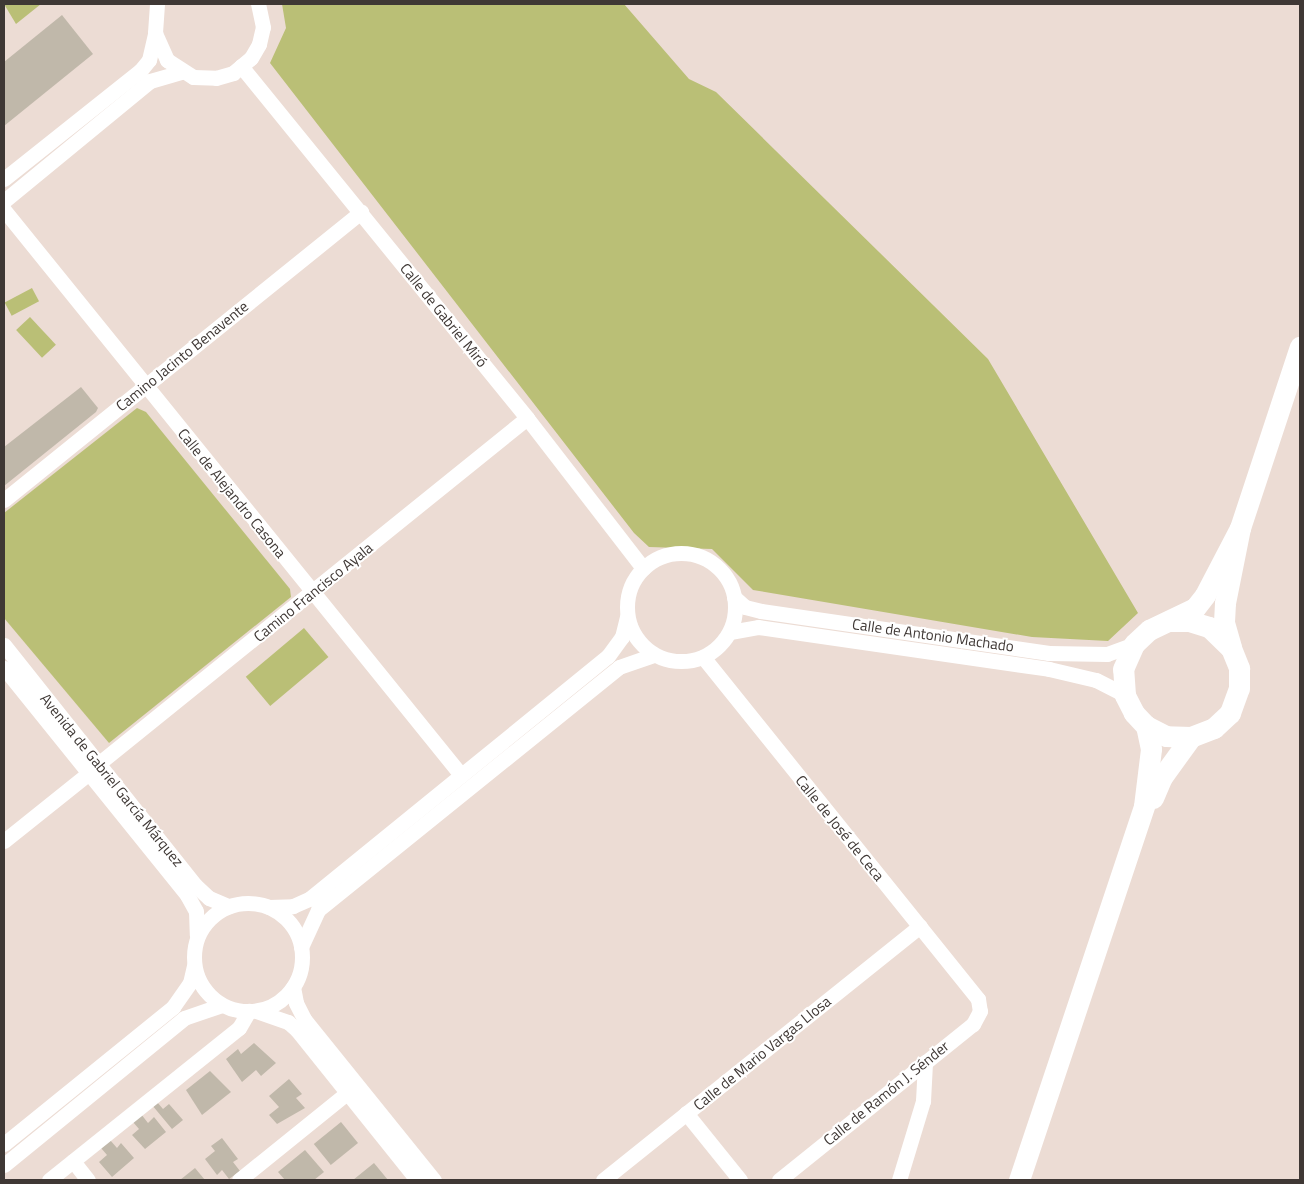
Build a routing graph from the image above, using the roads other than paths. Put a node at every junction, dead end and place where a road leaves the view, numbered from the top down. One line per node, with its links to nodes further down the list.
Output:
1 (158, 4): 3 (street)
2 (258, 4): 4 (street)
3 (154, 33): 5 (street); 6 (street)
4 (241, 66): 5 (street); 9 (street, Calle de Gabriel Miró)
5 (182, 72): 7 (street)
6 (4, 179)
7 (4, 201)
8 (4, 210): 11 (street, Calle de Alejandro Casona)
9 (361, 212): 11 (street, Camino Jacinto Benavente); 12 (street, Calle de Gabriel Miró)
10 (1300, 347): 14 (main road)
11 (146, 386): 13 (street, Camino Jacinto Benavente); 16 (street, Calle de Alejandro Casona)
12 (527, 418): 15 (street, Calle de Gabriel Miró); 16 (street, Camino Francisco Ayala)
13 (4, 500)
14 (1240, 528): 19 (main road); 23 (main road)
15 (643, 568): 17 (street); 18 (street)
16 (313, 592): 30 (street, Camino Francisco Ayala); 31 (street, Calle de Alejandro Casona)
17 (734, 596): 20 (street); 21 (street, Calle de Antonio Machado)
18 (627, 617): 24 (street); 31 (street)
19 (1169, 621): 21 (main road); 23 (main road)
20 (730, 632): 25 (street); 27 (street, Calle de Antonio Machado)
21 (1134, 644): 27 (main road)
22 (4, 645): 30 (street, Avenida de Gabriel García Márquez)
23 (1231, 648): 29 (main road)
24 (654, 655): 25 (street); 38 (street)
25 (703, 658): 36 (street, Calle de José de Ceca)
26 (4, 670): 30 (street, Avenida de Gabriel García Márquez)
27 (1125, 694): 28 (main road)
28 (1146, 726): 29 (main road); 32 (main road)
29 (1191, 737): 32 (main road)
30 (94, 769): 33 (street, Camino Francisco Ayala); 34 (street, Avenida de Gabriel García Márquez); 37 (street, Avenida de Gabriel García Márquez)
31 (461, 775): 35 (street)
32 (1135, 839): 59 (main road)
33 (4, 841)
34 (228, 906): 35 (street); 37 (street)
35 (269, 907): 38 (street)
36 (920, 926): 41 (street, Calle de José de Ceca); 46 (street, Calle de Mario Vargas Llosa)
37 (198, 935): 39 (street)
38 (301, 947): 40 (street)
39 (194, 966): 42 (street); 47 (street)
40 (293, 987): 43 (street); 54 (street)
41 (978, 998): 44 (street, Calle de Ramón J. Sénder)
42 (221, 1005): 43 (street); 49 (street)
43 (252, 1011): 45 (street); 48 (street)
44 (925, 1062): 57 (street, Calle de Ramón J. Sénder); 58 (street)
45 (347, 1093): 52 (street); 53 (street)
46 (686, 1114): 55 (street, Calle de Mario Vargas Llosa); 56 (street)
47 (4, 1144)
48 (73, 1161): 50 (street); 51 (street)
49 (4, 1165)
50 (49, 1180)
51 (88, 1180)
52 (239, 1180)
53 (417, 1180)
54 (434, 1180)
55 (603, 1180)
56 (740, 1180)
57 (779, 1180)
58 (899, 1180)
59 (1019, 1180)

